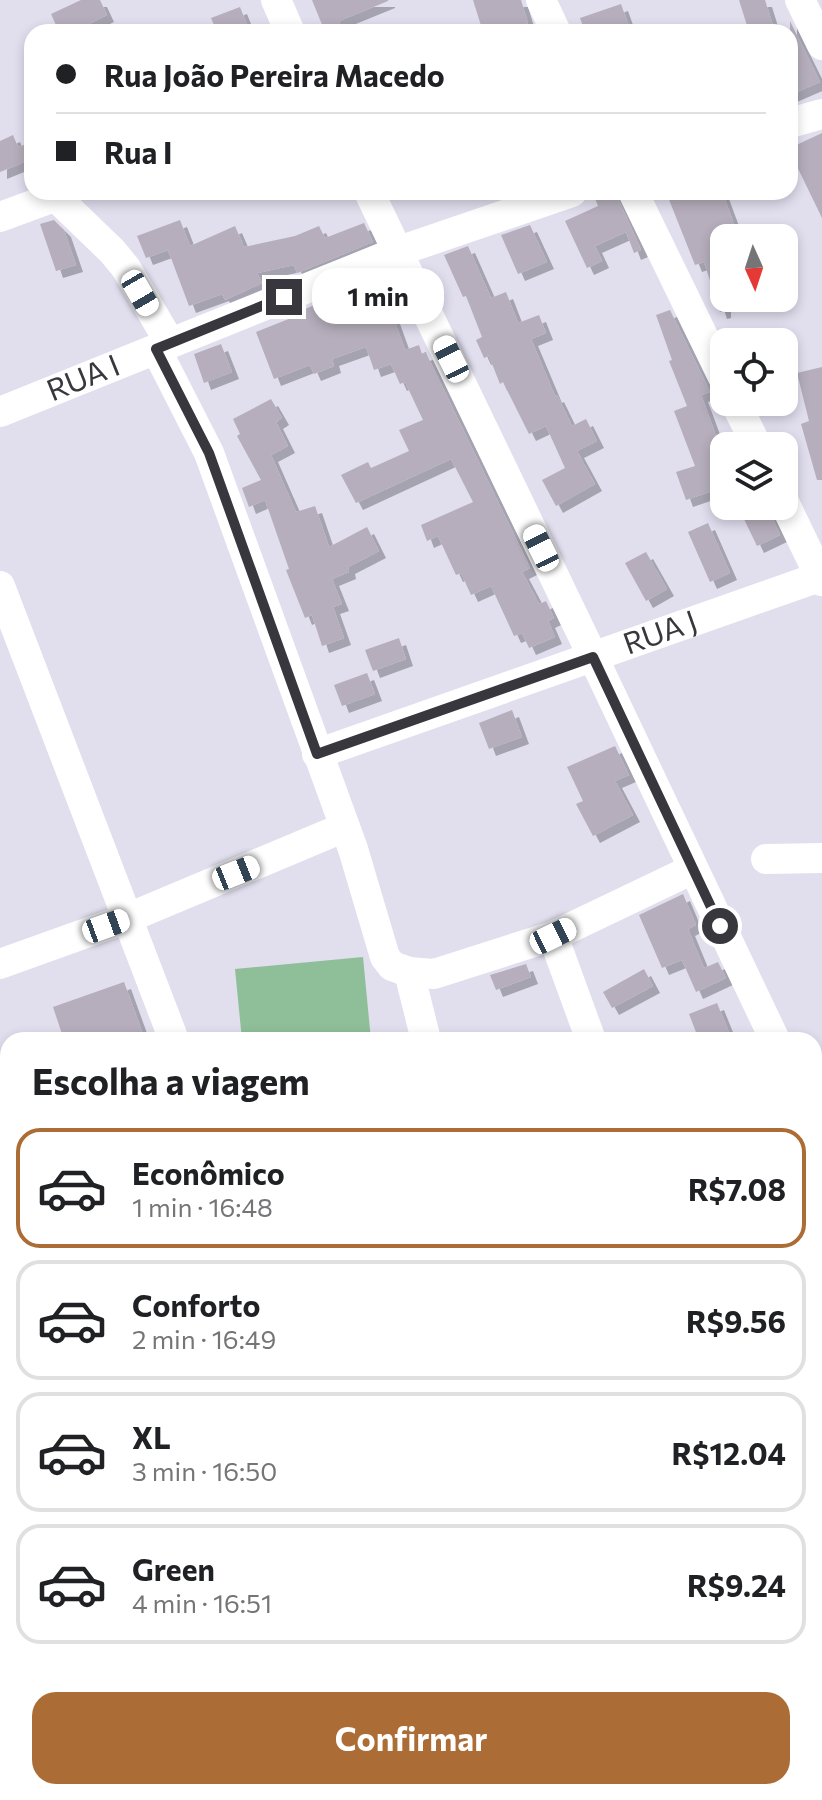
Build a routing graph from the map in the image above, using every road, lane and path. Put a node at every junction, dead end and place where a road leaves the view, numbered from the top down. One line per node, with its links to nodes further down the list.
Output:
1 (276, 0): 4 (street)
2 (541, 0): 5 (street)
3 (800, 0): 6 (street)
4 (286, 24)
5 (552, 24)
6 (822, 45)
7 (822, 114): 8 (street)
8 (798, 121)
9 (46, 200): 14 (street)
10 (67, 200): 16 (street)
11 (373, 200): 15 (street)
12 (549, 200): 15 (street, RUA I)
13 (637, 200): 17 (street)
14 (0, 217)
15 (399, 251): 16 (street, RUA I); 22 (street)
16 (163, 346): 18 (street, RUA I); 23 (street)
17 (710, 350)
18 (0, 412)
19 (793, 520): 20 (street)
20 (821, 578): 22 (street, RUA J)
21 (0, 586): 28 (street)
22 (593, 657): 23 (street, RUA J); 27 (street)
23 (317, 754): 24 (street)
24 (345, 827): 28 (street); 31 (street)
25 (822, 858): 26 (street)
26 (766, 859)
27 (693, 869): 29 (street); 35 (street)
28 (128, 918): 30 (street); 32 (street)
29 (553, 936): 31 (street); 34 (street)
30 (0, 964)
31 (397, 965): 33 (street)
32 (171, 1032)
33 (423, 1032)
34 (588, 1032)
35 (771, 1032)

